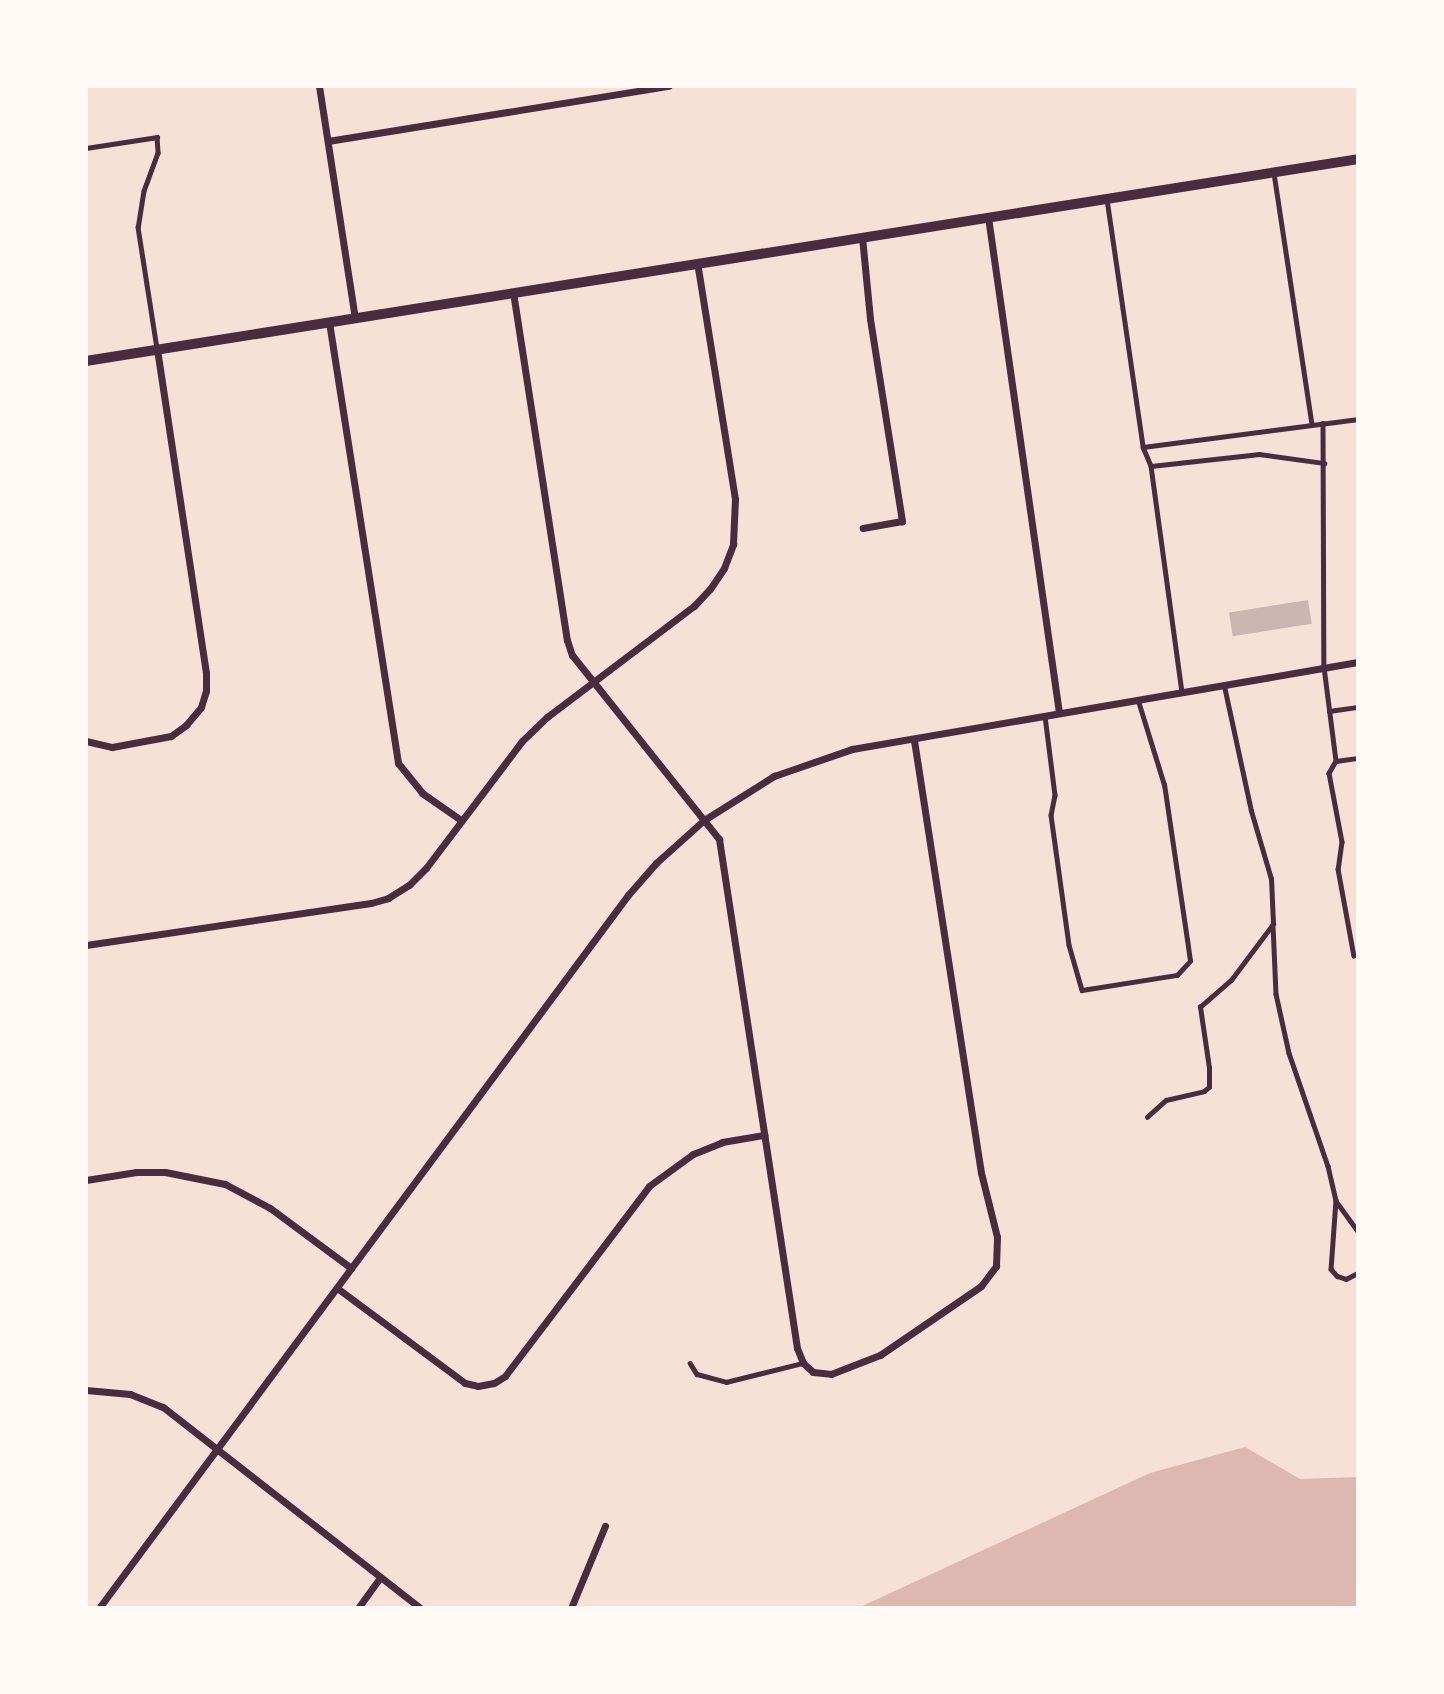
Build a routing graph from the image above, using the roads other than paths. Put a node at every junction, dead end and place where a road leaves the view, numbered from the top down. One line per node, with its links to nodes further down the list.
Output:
1 (319, 86): 3 (street)
2 (670, 86): 3 (street)
3 (328, 141): 12 (street)
4 (86, 148): 14 (lane)
5 (1358, 159): 6 (street)
6 (1274, 171): 7 (street); 18 (lane)
7 (1107, 198): 8 (street); 19 (lane)
8 (988, 217): 9 (street); 31 (street)
9 (862, 237): 10 (street); 22 (street)
10 (697, 263): 11 (street); 25 (street)
11 (513, 292): 12 (street); 25 (street)
12 (355, 318): 13 (street)
13 (329, 322): 14 (street); 37 (street)
14 (157, 350): 15 (street); 34 (street)
15 (86, 361)
16 (1358, 419): 17 (lane)
17 (1324, 423): 18 (lane); 20 (lane)
18 (1312, 425): 19 (lane)
19 (1143, 447): 21 (lane)
20 (1324, 463): 21 (lane); 24 (lane)
21 (1151, 466): 27 (lane)
22 (863, 528)
23 (1358, 662): 24 (street)
24 (1324, 667): 26 (street); 30 (lane)
25 (593, 681): 37 (street); 38 (street)
26 (1224, 685): 27 (street); 39 (lane)
27 (1182, 692): 28 (street)
28 (1138, 700): 31 (street); 32 (lane)
29 (1358, 707): 30 (lane)
30 (1329, 711): 36 (lane)
31 (1059, 713): 32 (street)
32 (1045, 716): 33 (street)
33 (914, 738): 38 (street); 51 (street)
34 (86, 741)
35 (1358, 758): 36 (lane)
36 (1336, 761): 41 (lane)
37 (461, 820): 40 (street)
38 (704, 820): 43 (street); 47 (street)
39 (1273, 925): 42 (lane); 45 (lane)
40 (86, 946)
41 (1354, 956)
42 (1147, 1117)
43 (764, 1135): 49 (street); 51 (street)
44 (86, 1180): 47 (street)
45 (1336, 1200): 46 (lane); 48 (lane)
46 (1358, 1231)
47 (351, 1268): 49 (street)
48 (1358, 1273)
49 (337, 1288): 53 (street)
50 (690, 1363): 51 (lane)
51 (803, 1363)
52 (86, 1390): 53 (street)
53 (218, 1450): 55 (street); 56 (street)
54 (605, 1526): 59 (street)
55 (380, 1578): 57 (street); 58 (street)
56 (99, 1608)
57 (358, 1608)
58 (420, 1608)
59 (572, 1608)

